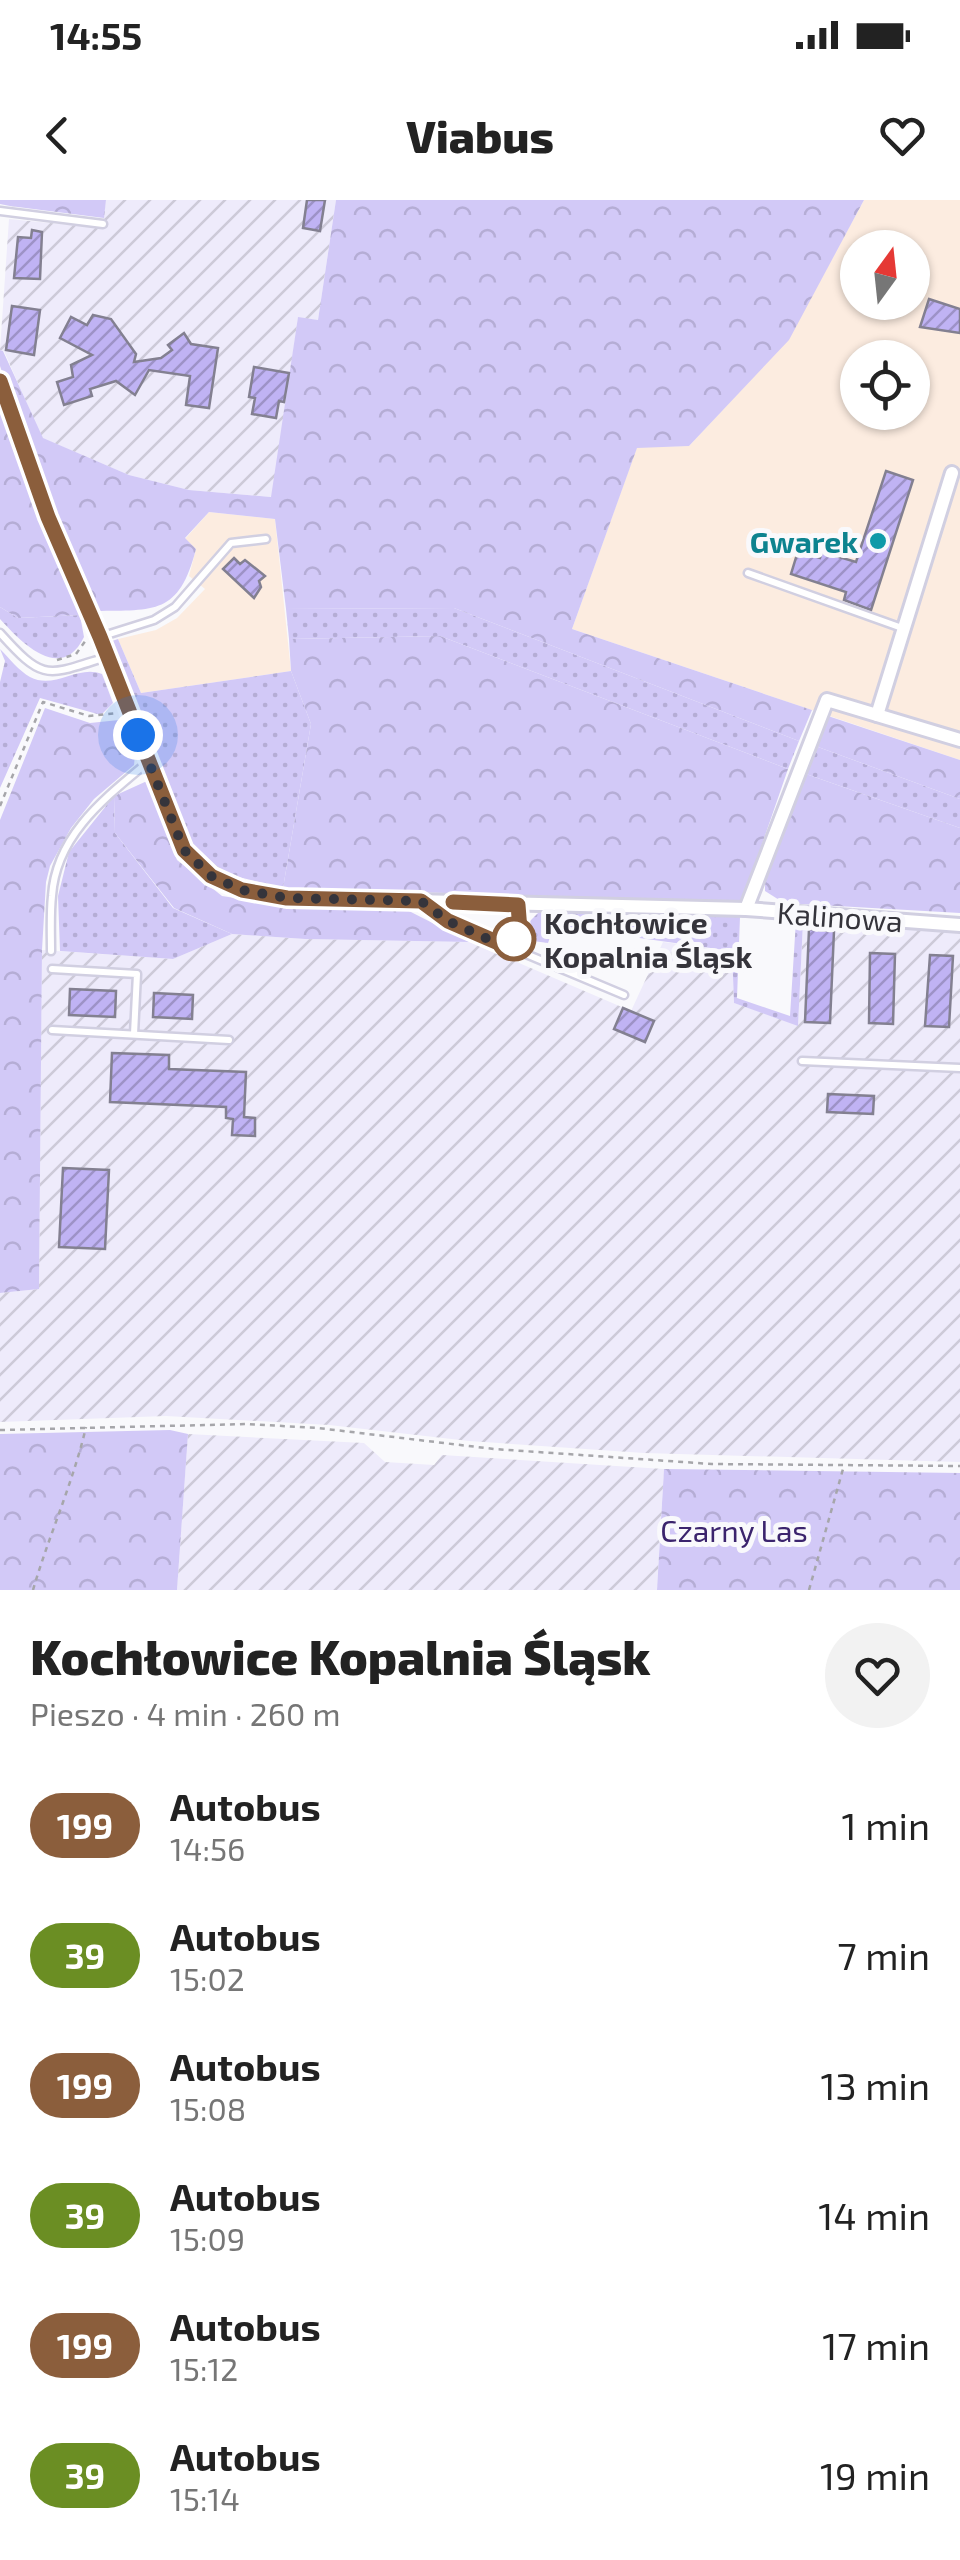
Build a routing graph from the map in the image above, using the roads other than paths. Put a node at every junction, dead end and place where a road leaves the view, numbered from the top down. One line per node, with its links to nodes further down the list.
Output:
1 (0, 211): 2 (lane)
2 (103, 224)
3 (0, 381): 9 (street, Kalinowa)
4 (952, 473): 7 (street)
5 (266, 538): 9 (lane)
6 (748, 573): 7 (lane)
7 (902, 628): 11 (street)
8 (0, 633): 10 (lane)
9 (93, 634): 10 (street, Kalinowa)
10 (108, 656): 13 (street, Kalinowa)
11 (877, 715): 12 (street); 16 (street)
12 (960, 740)
13 (149, 761): 14 (street, Kalinowa); 19 (lane)
14 (421, 901): 15 (street, Kalinowa); 18 (lane)
15 (518, 905): 16 (street, Kalinowa); 18 (lane)
16 (746, 909): 17 (street, Kalinowa)
17 (960, 925)
18 (501, 944): 21 (lane)
19 (52, 951)
20 (52, 969): 23 (lane)
21 (624, 994)
22 (52, 1030): 23 (lane)
23 (134, 1034): 24 (lane)
24 (228, 1040)
25 (802, 1062): 26 (lane)
26 (960, 1068)

